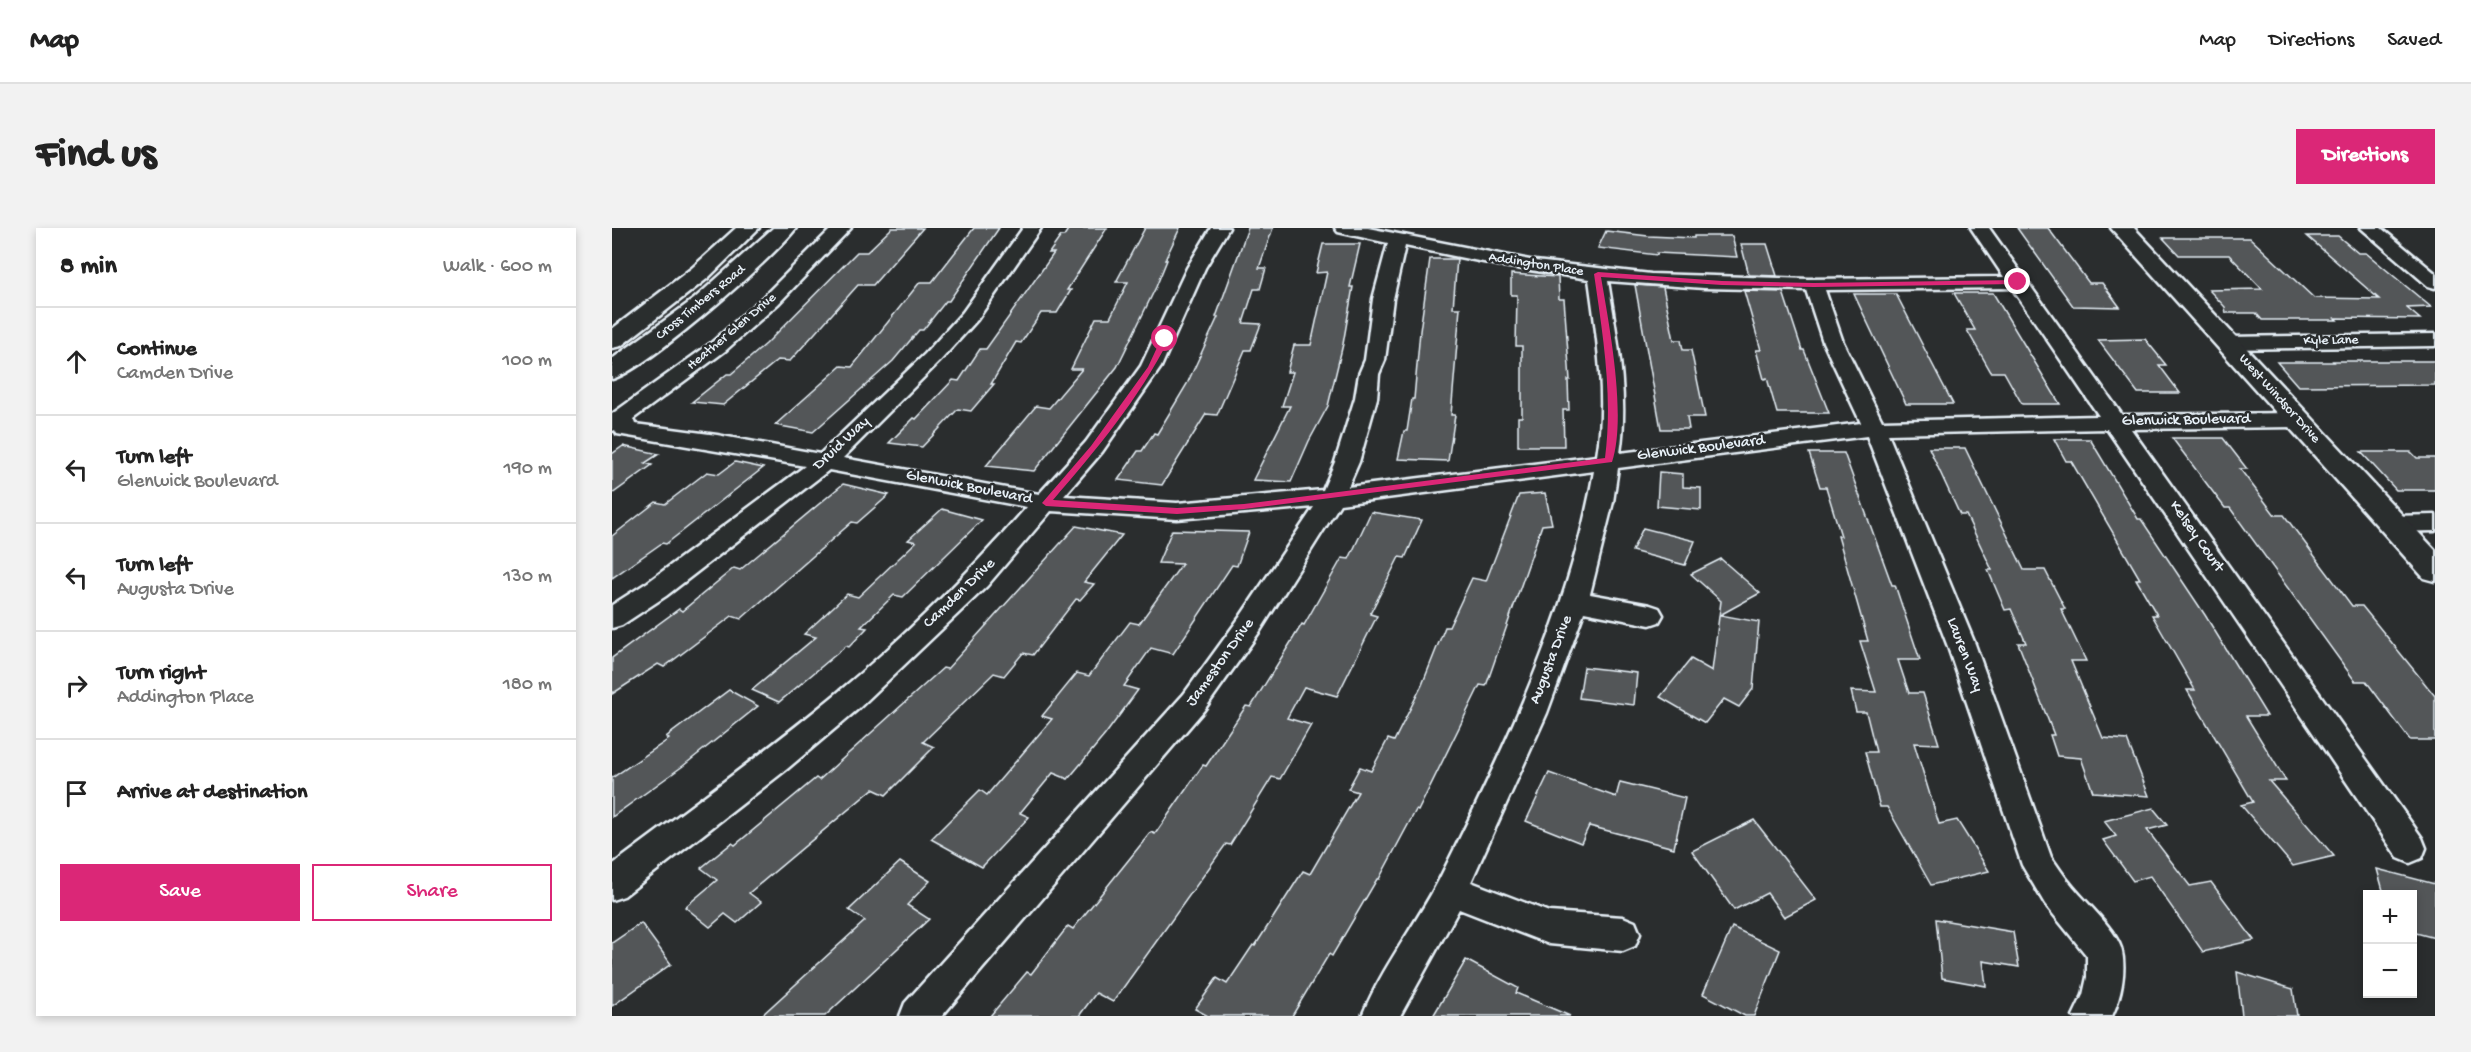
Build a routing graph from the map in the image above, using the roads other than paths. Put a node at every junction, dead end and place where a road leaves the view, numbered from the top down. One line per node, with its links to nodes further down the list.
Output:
1 (748, 228): 16 (street, Cross Timbers Road)
2 (785, 228): 18 (street, Cross Timbers Road)
3 (842, 228): 19 (street, Heather Glen Drive)
4 (1032, 228): 24 (street, Druid Way)
5 (1220, 228): 26 (street, Camden Drive)
6 (1344, 228): 10 (street, Addington Place)
7 (1980, 228): 12 (street, Kelsey Court)
8 (2122, 228): 17 (street, West Windsor Drive)
9 (2370, 228): 13 (street)
10 (1397, 241): 11 (street, Addington Place); 25 (street, Jameston Drive)
11 (1598, 274): 14 (street, Addington Place); 23 (street, Augusta Drive)
12 (2018, 282): 14 (street, Addington Place); 21 (street, Kelsey Court)
13 (2435, 282)
14 (1814, 285): 22 (street, Lauren Way)
15 (2435, 340): 17 (street, Kyle Lane)
16 (612, 341)
17 (2227, 343): 20 (street, West Windsor Drive)
18 (612, 371)
19 (615, 419): 24 (street, Glenwick Boulevard)
20 (2298, 420): 21 (street, Glenwick Boulevard); 28 (street, West Windsor Drive)
21 (2115, 422): 22 (street, Glenwick Boulevard); 33 (street, Kelsey Court)
22 (1874, 428): 23 (street, Glenwick Boulevard); 39 (street, Lauren Way)
23 (1609, 460): 25 (street, Glenwick Boulevard); 30 (street, Augusta Drive)
24 (825, 462): 26 (street, Glenwick Boulevard); 32 (street, Druid Way)
25 (1332, 497): 26 (street, Glenwick Boulevard); 37 (street, Jameston Drive)
26 (1046, 503): 34 (street, Camden Drive)
27 (2435, 523): 28 (street)
28 (2392, 524): 29 (street, West Windsor Drive)
29 (2435, 570)
30 (1575, 600): 31 (street); 35 (street, Augusta Drive)
31 (1650, 615)
32 (612, 618)
33 (2410, 848)
34 (612, 885)
35 (1450, 890): 36 (street); 38 (street, Augusta Drive)
36 (1623, 934)
37 (918, 1016)
38 (1380, 1016)
39 (2091, 1016)

